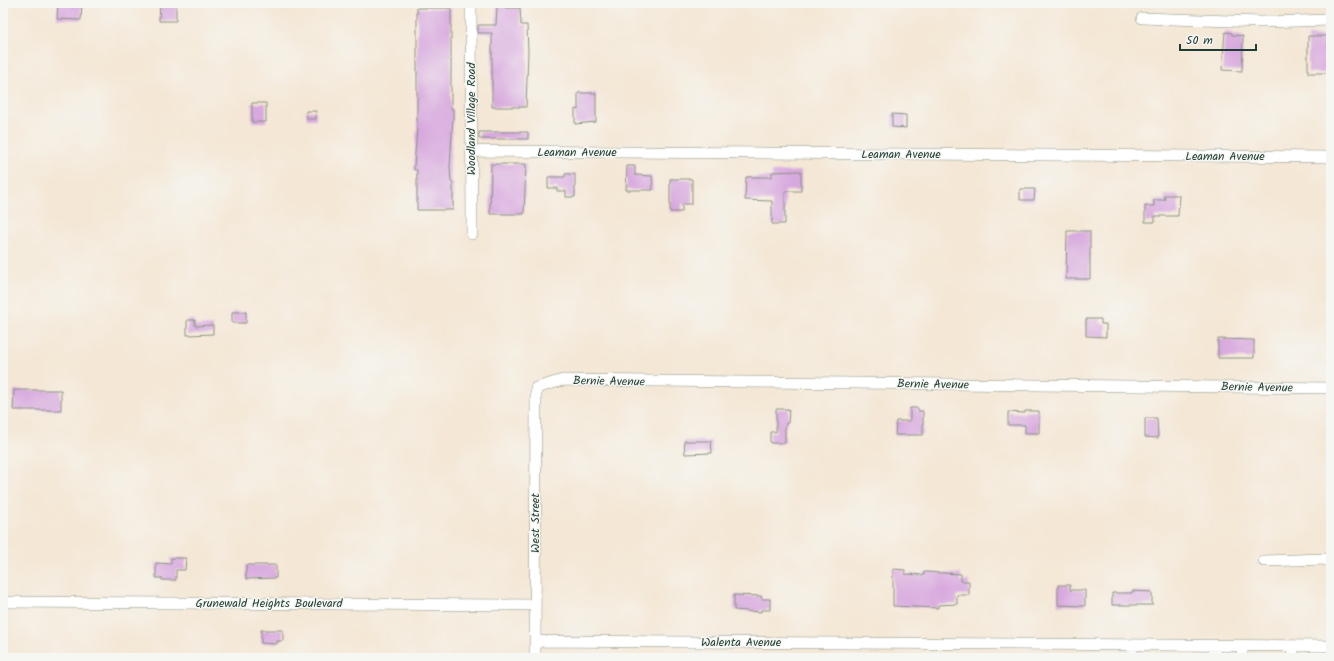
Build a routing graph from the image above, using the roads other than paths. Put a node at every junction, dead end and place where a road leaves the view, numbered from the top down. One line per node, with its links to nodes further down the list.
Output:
1 (470, 3): 4 (street, Woodland Village Road)
2 (1142, 18): 3 (street)
3 (1331, 20)
4 (471, 151): 5 (street, Leaman Avenue); 6 (street, Woodland Village Road)
5 (1331, 157)
6 (472, 234)
7 (536, 388): 8 (street, Bernie Avenue); 12 (street, West Street)
8 (1331, 388)
9 (1264, 561): 10 (street)
10 (1331, 562)
11 (3, 602): 12 (street, Grunewald Heights Boulevard)
12 (535, 605): 13 (street, West Street)
13 (536, 641): 14 (street, Walenta Avenue); 19 (street, West Street)
14 (1132, 645): 15 (street, Walenta Avenue); 20 (street)
15 (1214, 646): 16 (street, Walenta Avenue); 21 (street)
16 (1242, 646): 17 (street, Walenta Avenue); 22 (street)
17 (1293, 646): 18 (street, Walenta Avenue); 23 (street)
18 (1331, 646)
19 (535, 658)
20 (1132, 658)
21 (1215, 658)
22 (1242, 658)
23 (1292, 658)

